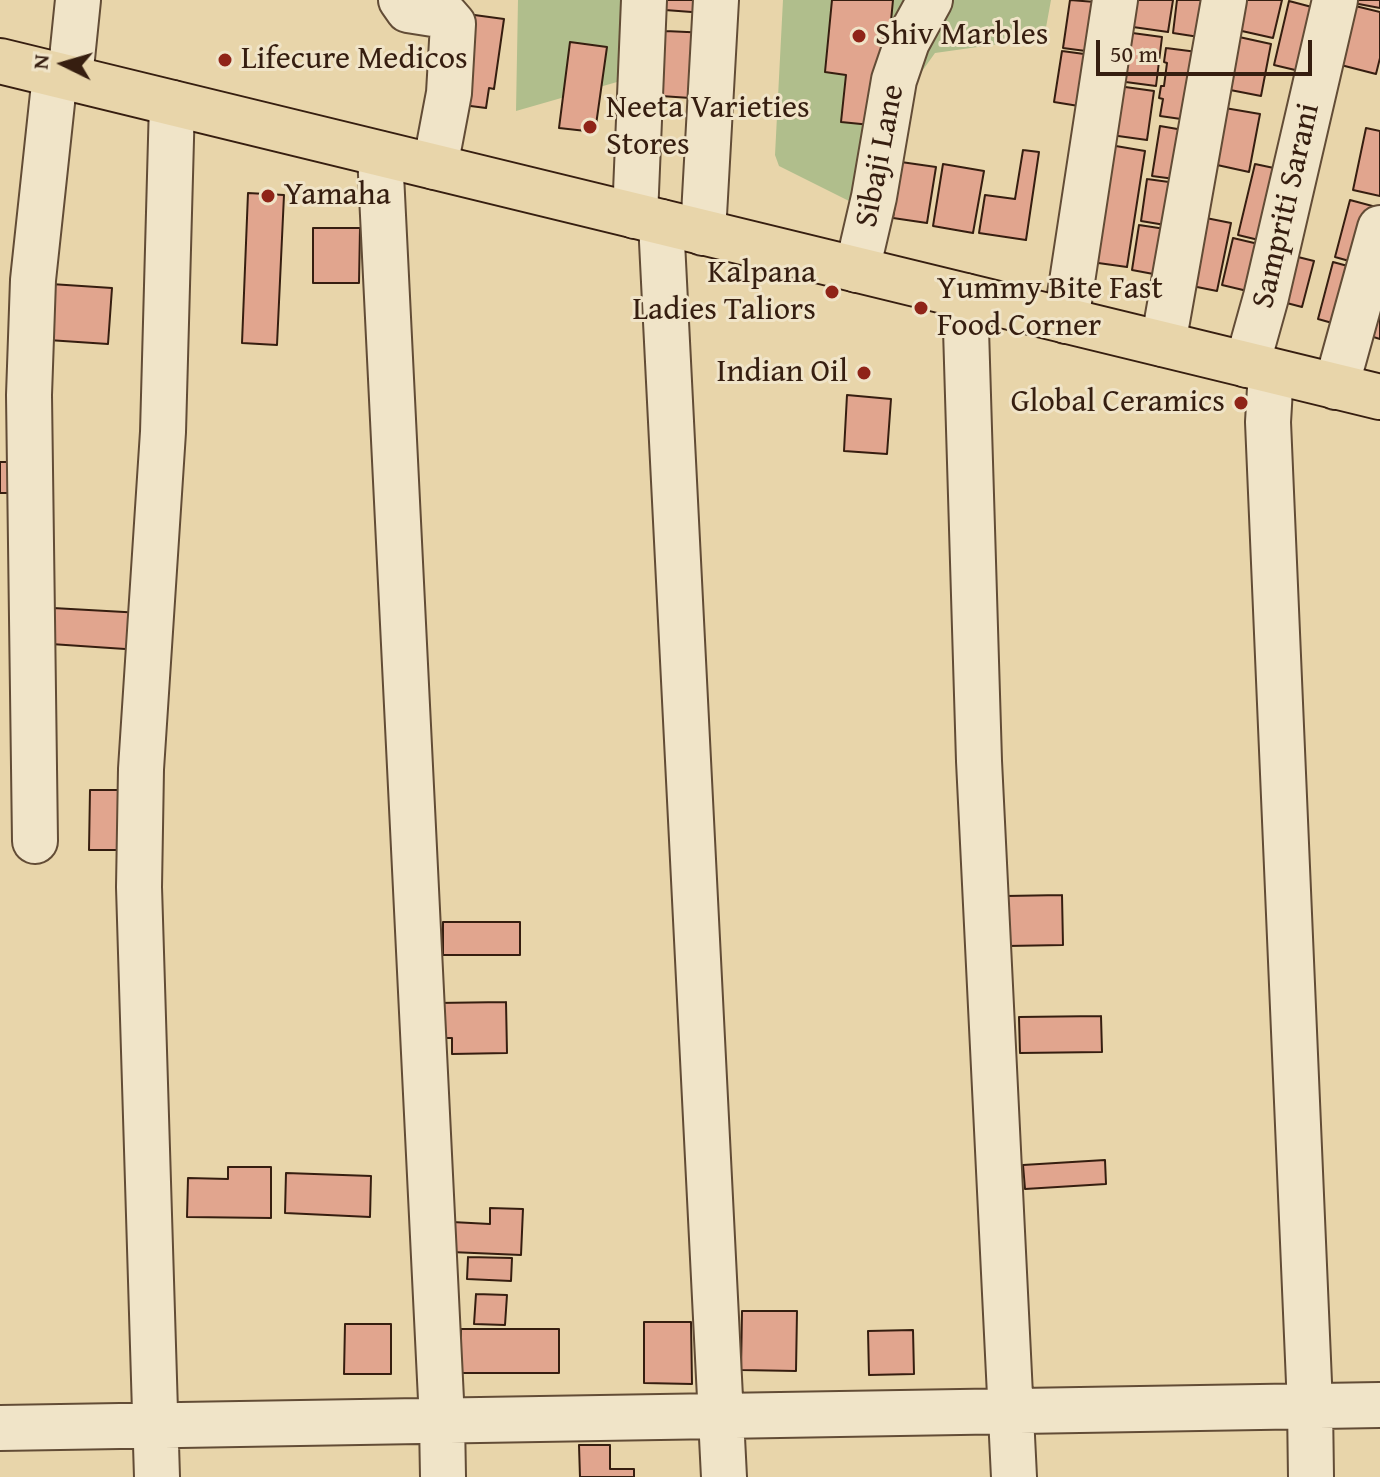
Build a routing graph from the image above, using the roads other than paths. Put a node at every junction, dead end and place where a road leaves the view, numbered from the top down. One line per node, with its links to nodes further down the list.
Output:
1 (401, 0): 11 (street)
2 (644, 0): 14 (street)
3 (716, 0): 13 (street)
4 (930, 0): 16 (street, Sibaji Lane)
5 (1115, 0): 17 (street)
6 (1224, 0): 19 (street)
7 (1335, 0): 20 (street, Sampriti Sarani)
8 (77, 14): 9 (street)
9 (43, 88): 10 (main road); 23 (street)
10 (171, 135): 12 (main road); 29 (street)
11 (435, 167): 12 (main road); 14 (main road)
12 (382, 191): 28 (street)
13 (705, 191): 14 (main road); 16 (main road)
14 (648, 219): 27 (street)
15 (1380, 228): 21 (street)
16 (865, 234): 18 (main road)
17 (1071, 285): 18 (main road); 19 (main road)
18 (965, 296): 26 (street)
19 (1169, 310): 20 (main road)
20 (1260, 342): 21 (main road); 25 (street, Sampriti Sarani)
21 (1345, 354): 22 (main road)
22 (1380, 397)
23 (35, 841)
24 (1380, 1405): 25 (street)
25 (1310, 1406): 26 (street); 35 (street, Sampriti Sarani)
26 (1012, 1411): 27 (street); 34 (street)
27 (722, 1415): 28 (street); 33 (street)
28 (442, 1420): 29 (street); 32 (street)
29 (157, 1426): 30 (street); 31 (street)
30 (0, 1428)
31 (157, 1477)
32 (443, 1477)
33 (724, 1477)
34 (1014, 1477)
35 (1311, 1477)

